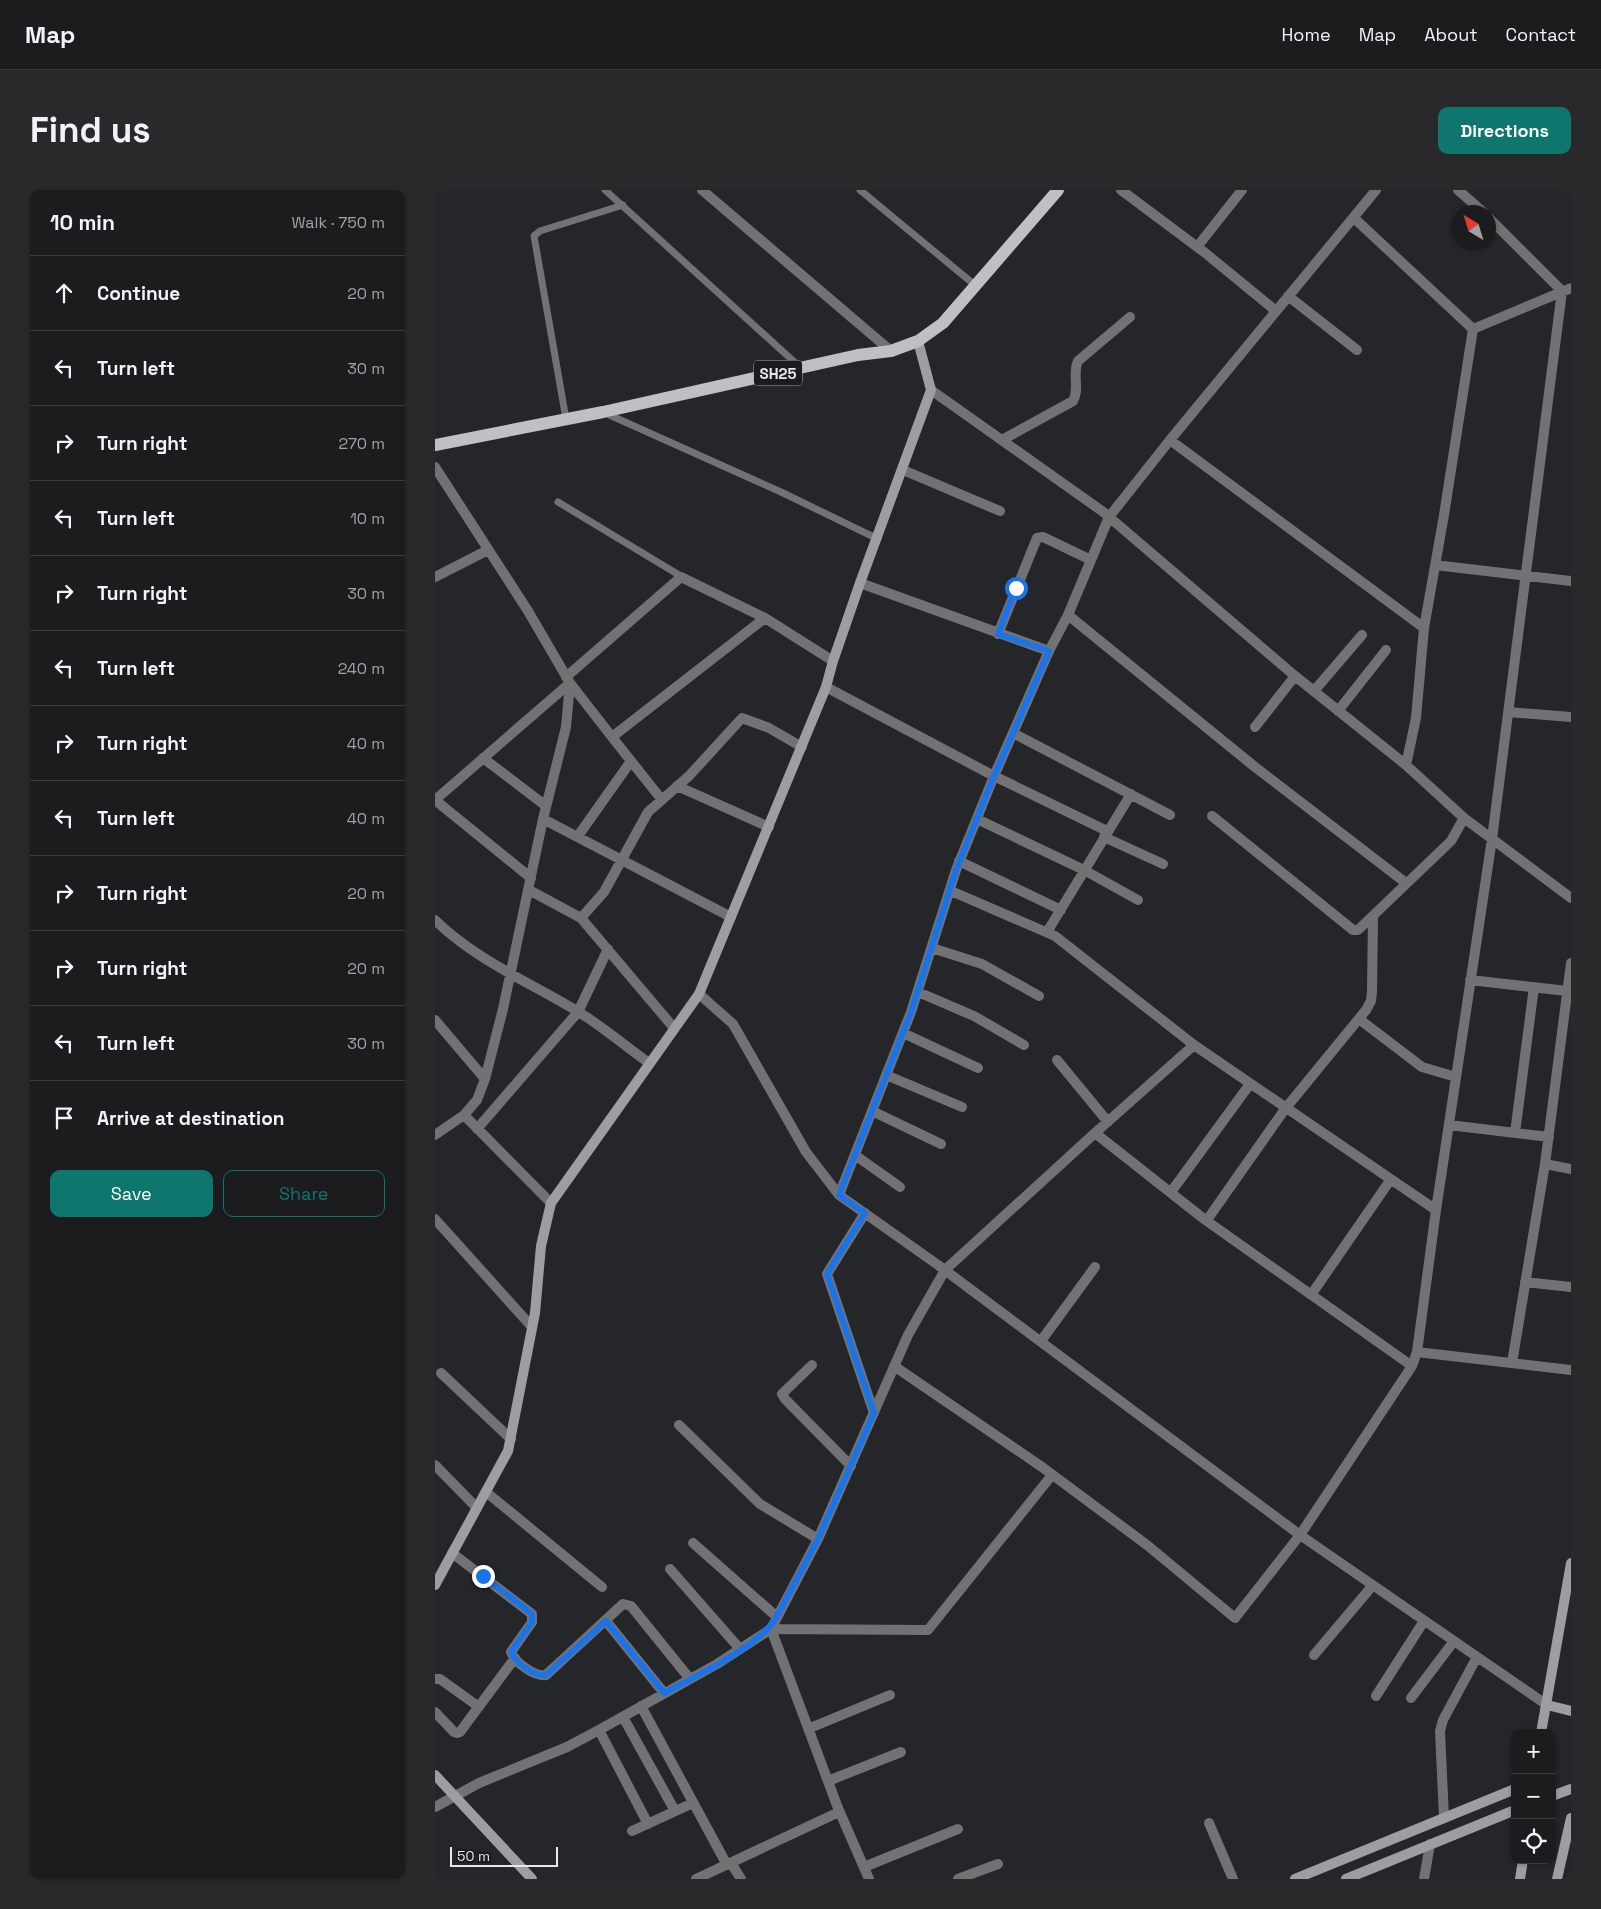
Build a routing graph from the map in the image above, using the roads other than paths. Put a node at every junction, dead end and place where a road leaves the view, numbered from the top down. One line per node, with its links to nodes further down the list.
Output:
1 (605, 190): 9 (lane)
2 (702, 190): 22 (street)
3 (860, 190): 14 (lane)
4 (1058, 190): 14 (main road, SH25)
5 (1121, 190): 13 (street)
6 (1242, 190): 13 (street)
7 (1376, 190): 11 (street)
8 (1458, 190): 10 (street)
9 (623, 205): 23 (lane); 26 (lane)
10 (1475, 205)
11 (1354, 218): 16 (street); 19 (street)
12 (1496, 224): 15 (street)
13 (1197, 247): 17 (street)
14 (977, 286): 20 (main road, SH25)
15 (1567, 289): 19 (street); 39 (street)
16 (1288, 296): 17 (street); 21 (street)
17 (1276, 311): 28 (street)
18 (1130, 317): 27 (street)
19 (1473, 329): 38 (street)
20 (918, 341): 22 (main road, SH25); 24 (street)
21 (1357, 350)
22 (891, 351): 23 (main road, SH25)
23 (801, 368): 25 (main road, SH25)
24 (931, 390): 27 (street); 31 (street)
25 (603, 412): 26 (main road, SH25); 35 (lane)
26 (566, 419): 29 (main road, SH25)
27 (1002, 440): 34 (street)
28 (1170, 440): 34 (street); 46 (street)
29 (435, 445)
30 (435, 467): 36 (street)
31 (903, 470): 33 (street); 35 (street)
32 (558, 502): 41 (lane)
33 (1000, 510)
34 (1109, 517): 37 (street); 52 (street)
35 (878, 539): 43 (street)
36 (488, 550): 40 (street); 53 (street)
37 (1091, 560): 44 (street); 47 (street)
38 (1435, 565): 39 (street); 46 (street)
39 (1526, 575): 42 (street); 57 (street)
40 (435, 577)
41 (684, 578): 45 (street); 53 (street)
42 (1571, 580)
43 (860, 583): 47 (street); 51 (street)
44 (1068, 615): 50 (street); 86 (street)
45 (765, 618): 51 (street); 61 (street)
46 (1424, 628): 65 (street)
47 (998, 634): 50 (street)
48 (1362, 635): 55 (street)
49 (1386, 650): 56 (street)
50 (1049, 651): 60 (street)
51 (833, 661): 54 (street)
52 (1295, 676): 55 (street); 59 (street)
53 (568, 680): 61 (street); 63 (street); 71 (street)
54 (826, 688): 62 (street); 66 (street)
55 (1314, 691): 56 (street)
56 (1338, 711): 65 (street)
57 (1508, 712): 58 (street); 80 (street)
58 (1571, 717)
59 (1255, 727)
60 (1013, 732): 66 (street); 68 (street)
61 (612, 737): 64 (street)
62 (802, 747): 67 (street); 77 (street)
63 (483, 758): 69 (street); 71 (street)
64 (631, 760): 70 (street); 79 (street)
65 (1406, 766): 75 (street)
66 (994, 776): 74 (street); 78 (street)
67 (677, 786): 70 (street); 77 (street)
68 (1131, 794): 72 (street); 78 (street)
69 (435, 800): 85 (street)
70 (662, 800): 81 (street)
71 (546, 806): 76 (street)
72 (1170, 815)
73 (1212, 816): 93 (street)
74 (977, 818): 82 (street); 84 (street)
75 (1464, 818): 80 (street); 86 (street)
76 (543, 819): 79 (street); 85 (street)
77 (769, 826): 92 (street)
78 (1106, 834): 83 (street); 84 (street)
79 (578, 836): 81 (street)
80 (1492, 839): 89 (street); 101 (street)
81 (620, 860): 92 (street); 94 (street)
82 (959, 861): 88 (street); 91 (street)
83 (1163, 864)
84 (1084, 870): 90 (street); 91 (street)
85 (531, 878): 87 (street)
86 (1406, 883): 93 (street)
87 (529, 890): 94 (street); 100 (street)
88 (951, 891): 96 (street); 97 (street)
89 (1571, 898)
90 (1138, 900)
91 (1061, 910): 96 (street)
92 (731, 917): 105 (street)
93 (1373, 917): 108 (street)
94 (581, 918): 98 (street)
95 (435, 920): 100 (street)
96 (1047, 932): 112 (street)
97 (932, 948): 104 (street); 106 (street)
98 (608, 949): 107 (street); 110 (street)
99 (1571, 963): 103 (street)
100 (510, 975): 107 (street); 119 (street)
101 (1471, 980): 102 (street); 118 (street)
102 (1534, 987): 103 (street); 129 (street)
103 (1567, 991): 131 (street)
104 (918, 992): 111 (street); 113 (street)
105 (699, 994): 110 (street); 139 (street)
106 (1039, 996)
107 (578, 1012): 115 (street); 127 (street)
108 (1359, 1019): 118 (street); 122 (street)
109 (435, 1020): 119 (street)
110 (674, 1028): 115 (street)
111 (903, 1033): 116 (street); 117 (street)
112 (1194, 1044): 120 (street); 125 (street)
113 (1024, 1045)
114 (1057, 1060): 125 (street)
115 (649, 1063): 140 (street)
116 (978, 1068)
117 (886, 1075): 121 (street); 123 (street)
118 (1456, 1077): 126 (street)
119 (485, 1079): 124 (street)
120 (1250, 1084): 122 (street); 138 (street)
121 (962, 1107)
122 (1285, 1109): 136 (street); 144 (street)
123 (873, 1111): 132 (street); 133 (street)
124 (464, 1115): 127 (street); 130 (street)
125 (1108, 1122): 128 (street)
126 (1449, 1125): 129 (street); 141 (street)
127 (477, 1129): 140 (street)
128 (1095, 1133): 138 (street); 146 (street)
129 (1515, 1133): 131 (street)
130 (435, 1135)
131 (1549, 1137): 134 (street)
132 (941, 1144)
133 (855, 1155): 137 (street); 139 (street)
134 (1545, 1164): 135 (street); 147 (street)
135 (1571, 1169)
136 (1391, 1180): 141 (street); 149 (street)
137 (900, 1188)
138 (1171, 1192): 144 (street)
139 (839, 1195): 142 (street)
140 (551, 1203): 150 (street)
141 (1436, 1210): 152 (street)
142 (865, 1213): 146 (street); 159 (street)
143 (435, 1219): 150 (street)
144 (1207, 1220): 149 (street)
145 (1095, 1267): 151 (street)
146 (945, 1270): 151 (street); 155 (street)
147 (1525, 1282): 148 (street); 153 (street)
148 (1571, 1287)
149 (1311, 1295): 156 (street)
150 (532, 1327): 161 (street)
151 (1041, 1341): 167 (street)
152 (1417, 1352): 153 (street); 156 (street)
153 (1512, 1363): 157 (street)
154 (813, 1365): 163 (street)
155 (894, 1366): 159 (street); 164 (street)
156 (1412, 1366): 167 (street)
157 (1571, 1370)
158 (441, 1373): 161 (street)
159 (874, 1413): 163 (street)
160 (679, 1425): 168 (street)
161 (511, 1439): 165 (street)
162 (435, 1465): 166 (street)
163 (851, 1466): 168 (street)
164 (1052, 1475): 167 (street); 179 (street)
165 (486, 1492): 166 (street); 175 (street)
166 (477, 1508): 170 (street)
167 (1300, 1535): 174 (street)
168 (818, 1539): 176 (street)
169 (693, 1543): 176 (street)
170 (452, 1554): 173 (street); 184 (street)
171 (1571, 1563): 191 (street)
172 (670, 1569): 181 (street)
173 (435, 1585)
174 (1373, 1585): 177 (street); 182 (street)
175 (601, 1587)
176 (777, 1616): 179 (street)
177 (1424, 1620): 180 (street); 189 (street)
178 (606, 1621): 184 (street); 186 (street); 187 (street)
179 (771, 1629): 181 (street); 197 (street)
180 (1454, 1641): 183 (street); 190 (street)
181 (740, 1649): 186 (street)
182 (1314, 1655)
183 (1477, 1657): 191 (street); 212 (street)
184 (515, 1658): 193 (street)
185 (435, 1679): 193 (street)
186 (690, 1679): 187 (street)
187 (664, 1693): 192 (street)
188 (890, 1695): 197 (street)
189 (1376, 1696)
190 (1411, 1698)
191 (1547, 1705): 194 (street); 198 (street)
192 (641, 1706): 196 (street); 207 (street)
193 (479, 1708): 195 (street)
194 (1571, 1711)
195 (435, 1712)
196 (623, 1717): 199 (street); 209 (street)
197 (810, 1728): 202 (street)
198 (1542, 1729)
199 (599, 1730): 206 (street); 215 (street)
200 (901, 1752): 202 (street)
201 (435, 1774): 206 (street)
202 (828, 1781): 210 (street)
203 (1571, 1789): 205 (street)
204 (1511, 1791): 212 (street)
205 (1556, 1795)
206 (456, 1797): 208 (street); 223 (street)
207 (693, 1803): 209 (street); 219 (street)
208 (435, 1807)
209 (675, 1811): 215 (street)
210 (839, 1812): 219 (street); 222 (street)
211 (1511, 1812): 218 (street)
212 (1443, 1818): 229 (street)
213 (1571, 1818): 233 (street)
214 (1209, 1822): 228 (street)
215 (648, 1824): 217 (street)
216 (958, 1829): 222 (street)
217 (632, 1831)
218 (1431, 1844): 230 (street); 231 (street)
219 (729, 1864): 224 (street); 225 (street)
220 (998, 1864): 227 (street)
221 (1522, 1864): 232 (street)
222 (864, 1867): 226 (street)
223 (532, 1879)
224 (696, 1879)
225 (741, 1879)
226 (869, 1879)
227 (958, 1879)
228 (1233, 1879)
229 (1295, 1879)
230 (1346, 1879)
231 (1424, 1879)
232 (1520, 1879)
233 (1557, 1879)

